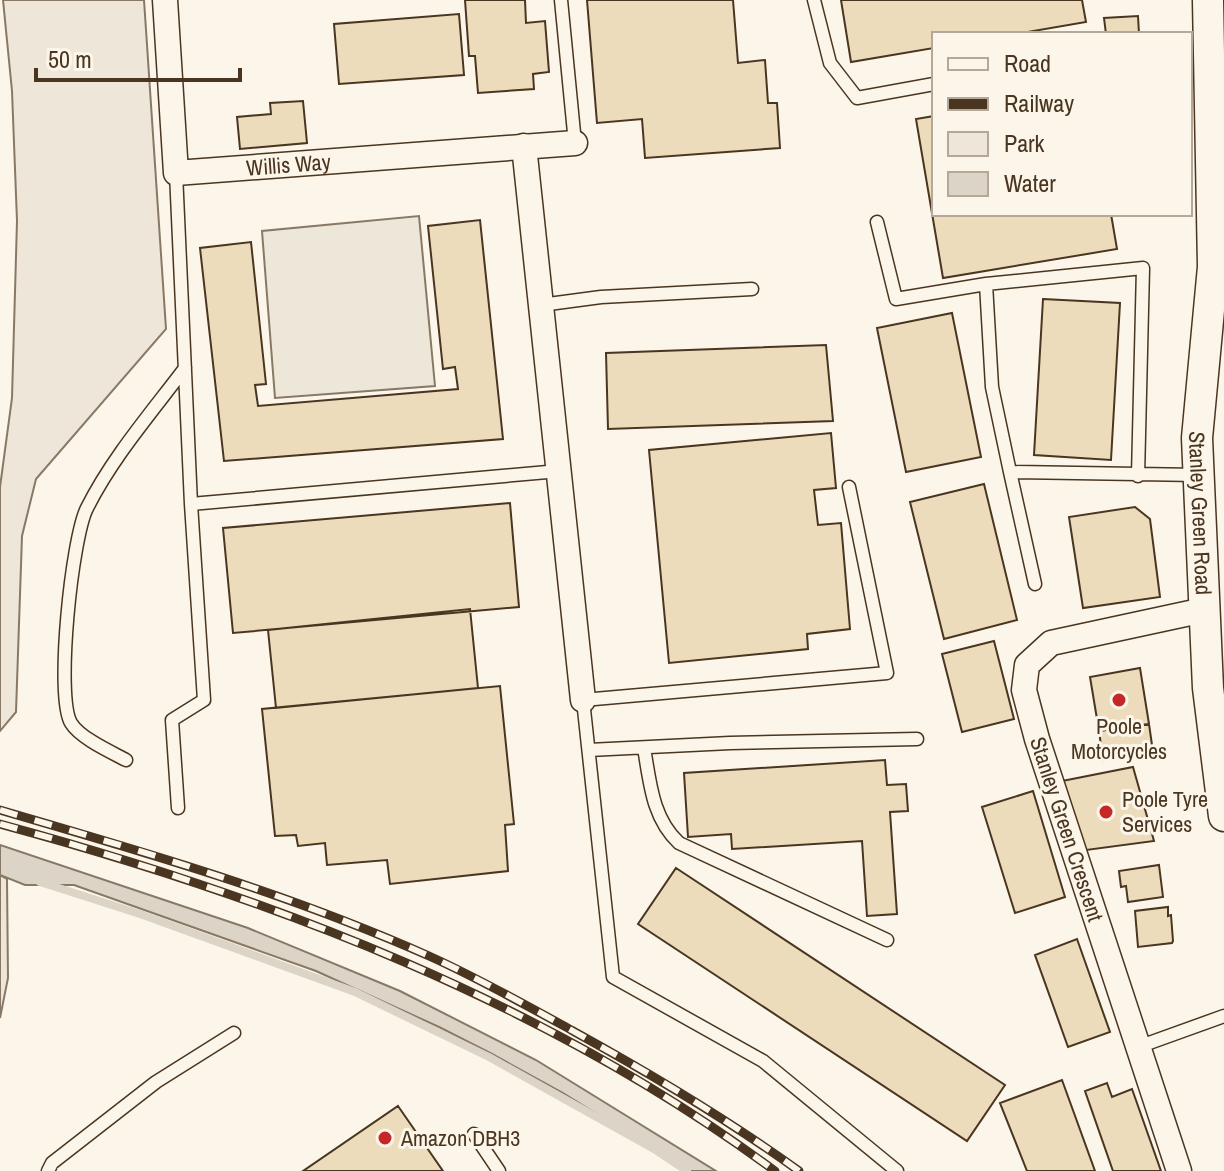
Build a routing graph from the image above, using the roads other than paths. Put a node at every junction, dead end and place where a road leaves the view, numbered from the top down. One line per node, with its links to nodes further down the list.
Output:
1 (165, 0): 8 (street)
2 (561, 0): 6 (lane)
3 (814, 0): 5 (lane)
4 (1208, 0): 10 (street, Stanley Green Road)
5 (932, 84)
6 (575, 143): 7 (street, Willis Way)
7 (524, 146): 8 (street, Willis Way); 13 (street)
8 (176, 173): 14 (lane)
9 (877, 222): 11 (lane)
10 (1218, 266): 17 (street, Stanley Green Road)
11 (986, 284): 16 (lane); 18 (lane)
12 (752, 289): 13 (lane)
13 (541, 305): 15 (street)
14 (185, 368): 20 (lane); 28 (lane)
15 (559, 471): 20 (lane); 24 (street)
16 (1010, 472): 18 (lane); 21 (lane)
17 (1198, 475): 18 (lane); 22 (street, Stanley Green Road)
18 (1138, 476)
19 (849, 487): 24 (lane)
20 (191, 504): 29 (lane)
21 (1035, 584)
22 (1204, 610): 23 (street, Stanley Green Road); 34 (street, Stanley Green Crescent)
23 (1216, 687): 30 (street, Stanley Green Road)
24 (583, 700): 27 (lane)
25 (917, 739): 26 (lane)
26 (644, 748): 27 (lane); 31 (lane)
27 (589, 750): 38 (lane)
28 (126, 760)
29 (178, 808)
30 (1224, 816)
31 (887, 940)
32 (1224, 1016): 34 (lane)
33 (234, 1033): 36 (lane)
34 (1138, 1047): 39 (street, Stanley Green Crescent)
35 (474, 1134): 37 (lane)
36 (48, 1171)
37 (499, 1171)
38 (897, 1171)
39 (1179, 1171)

